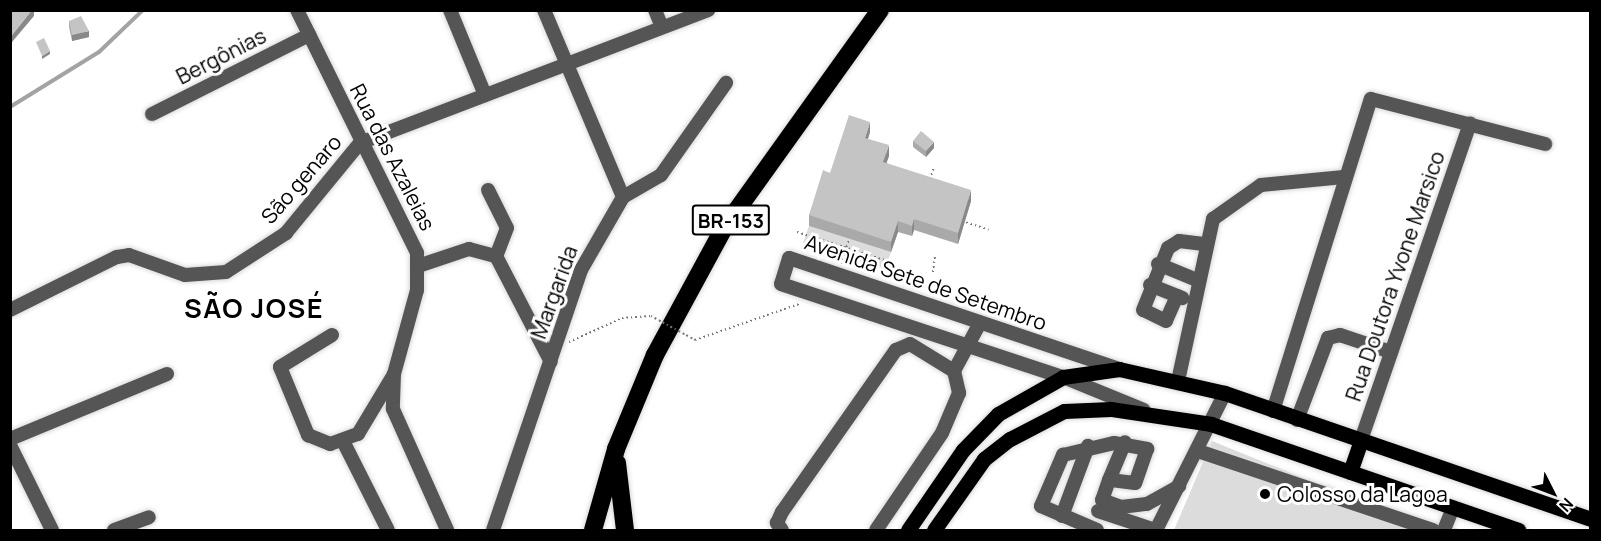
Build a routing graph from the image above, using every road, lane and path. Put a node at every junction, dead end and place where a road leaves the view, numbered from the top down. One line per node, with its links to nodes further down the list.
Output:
1 (297, 10): 8 (street, Rua das Azaleias)
2 (450, 10): 11 (street)
3 (544, 10): 9 (street)
4 (655, 10): 7 (street)
5 (708, 10): 7 (street)
6 (880, 10): 63 (highway, BR-153)
7 (662, 27): 9 (street)
8 (309, 35): 12 (street, Bergônias); 14 (street, Rua das Azaleias)
9 (566, 64): 11 (street); 20 (street)
10 (726, 83): 20 (street)
11 (485, 95): 14 (street)
12 (152, 114)
13 (1470, 123): 15 (street); 18 (street); 44 (street, Rua Doutora Yvone Marsico)
14 (360, 143): 31 (street, Rua das Azaleias); 39 (street, São genaro)
15 (1545, 144)
16 (934, 167): 17 (path)
17 (920, 177)
18 (1344, 177): 25 (street); 54 (street)
19 (488, 190): 27 (street)
20 (623, 197): 42 (street, Margarida)
21 (958, 220): 22 (path)
22 (989, 230)
23 (797, 232): 26 (path)
24 (849, 239): 26 (path)
25 (1204, 244): 30 (street); 34 (street)
26 (846, 248): 29 (path); 33 (path)
27 (496, 256): 31 (street); 45 (street)
28 (935, 256): 32 (path)
29 (891, 262)
30 (1158, 264): 34 (street); 35 (street)
31 (418, 266): 49 (street, Rua das Azaleias)
32 (933, 272)
33 (832, 273): 37 (street); 37 (street, Avenida Sete de Setembro); 40 (street, Avenida Sete de Setembro)
34 (1197, 280): 38 (street)
35 (1150, 285): 36 (street); 36 (street)
36 (1177, 296): 38 (street)
37 (819, 297): 42 (path, bridge); 43 (street, Avenida Sete de Setembro)
38 (1193, 302): 51 (street)
39 (10, 310)
40 (980, 323): 43 (street); 46 (street, Avenida Sete de Setembro)
41 (332, 335): 59 (street)
42 (559, 344): 45 (street, Margarida)
43 (969, 346): 47 (street); 50 (street, Avenida Sete de Setembro)
44 (1391, 352): 55 (street); 60 (street, Rua Doutora Yvone Marsico)
45 (550, 362): 78 (street, Margarida)
46 (1119, 369): 50 (main road, Avenida Sete de Setembro); 51 (main road, Avenida Sete de Setembro)
47 (954, 371): 81 (street); 82 (street)
48 (167, 374): 57 (street)
49 (394, 374): 59 (street); 77 (street, Rua das Azaleias)
50 (1063, 377): 53 (street, Avenida Sete de Setembro); 83 (main road, Avenida Sete de Setembro)
51 (1178, 381): 52 (main road, Avenida Sete de Setembro)
52 (1225, 393): 54 (main road, Avenida Sete de Setembro); 56 (street)
53 (1144, 410): 56 (main road, Avenida Sete de Setembro); 84 (main road, Avenida Sete de Setembro)
54 (1272, 411): 55 (main road, Avenida Sete de Setembro)
55 (1296, 420): 60 (main road, Avenida Sete de Setembro)
56 (1211, 424): 64 (street); 65 (main road, Avenida Sete de Setembro)
57 (10, 439)
58 (1125, 442): 62 (street); 66 (street); 66 (street)
59 (344, 443): 76 (street)
60 (1360, 443): 65 (main road); 72 (main road, Avenida Sete de Setembro)
61 (10, 445): 74 (street)
62 (1088, 446): 70 (street); 70 (street)
63 (616, 449): 79 (highway, BR-153); 80 (highway)
64 (1198, 452): 67 (street); 86 (street)
65 (1350, 472): 69 (main road, Avenida Sete de Setembro)
66 (1109, 480): 68 (street)
67 (1179, 486): 68 (street); 85 (street)
68 (1100, 506): 73 (street); 85 (street)
69 (1453, 508): 87 (street); 88 (main road, Avenida Sete de Setembro)
70 (1062, 516): 73 (street)
71 (149, 517): 75 (street)
72 (1590, 519)
73 (1094, 529)
74 (52, 531)
75 (114, 531)
76 (388, 531)
77 (447, 531)
78 (493, 531)
79 (593, 531)
80 (625, 531)
81 (782, 531)
82 (876, 531)
83 (908, 531)
84 (934, 531)
85 (1156, 531)
86 (1433, 531)
87 (1444, 531)
88 (1518, 531)

